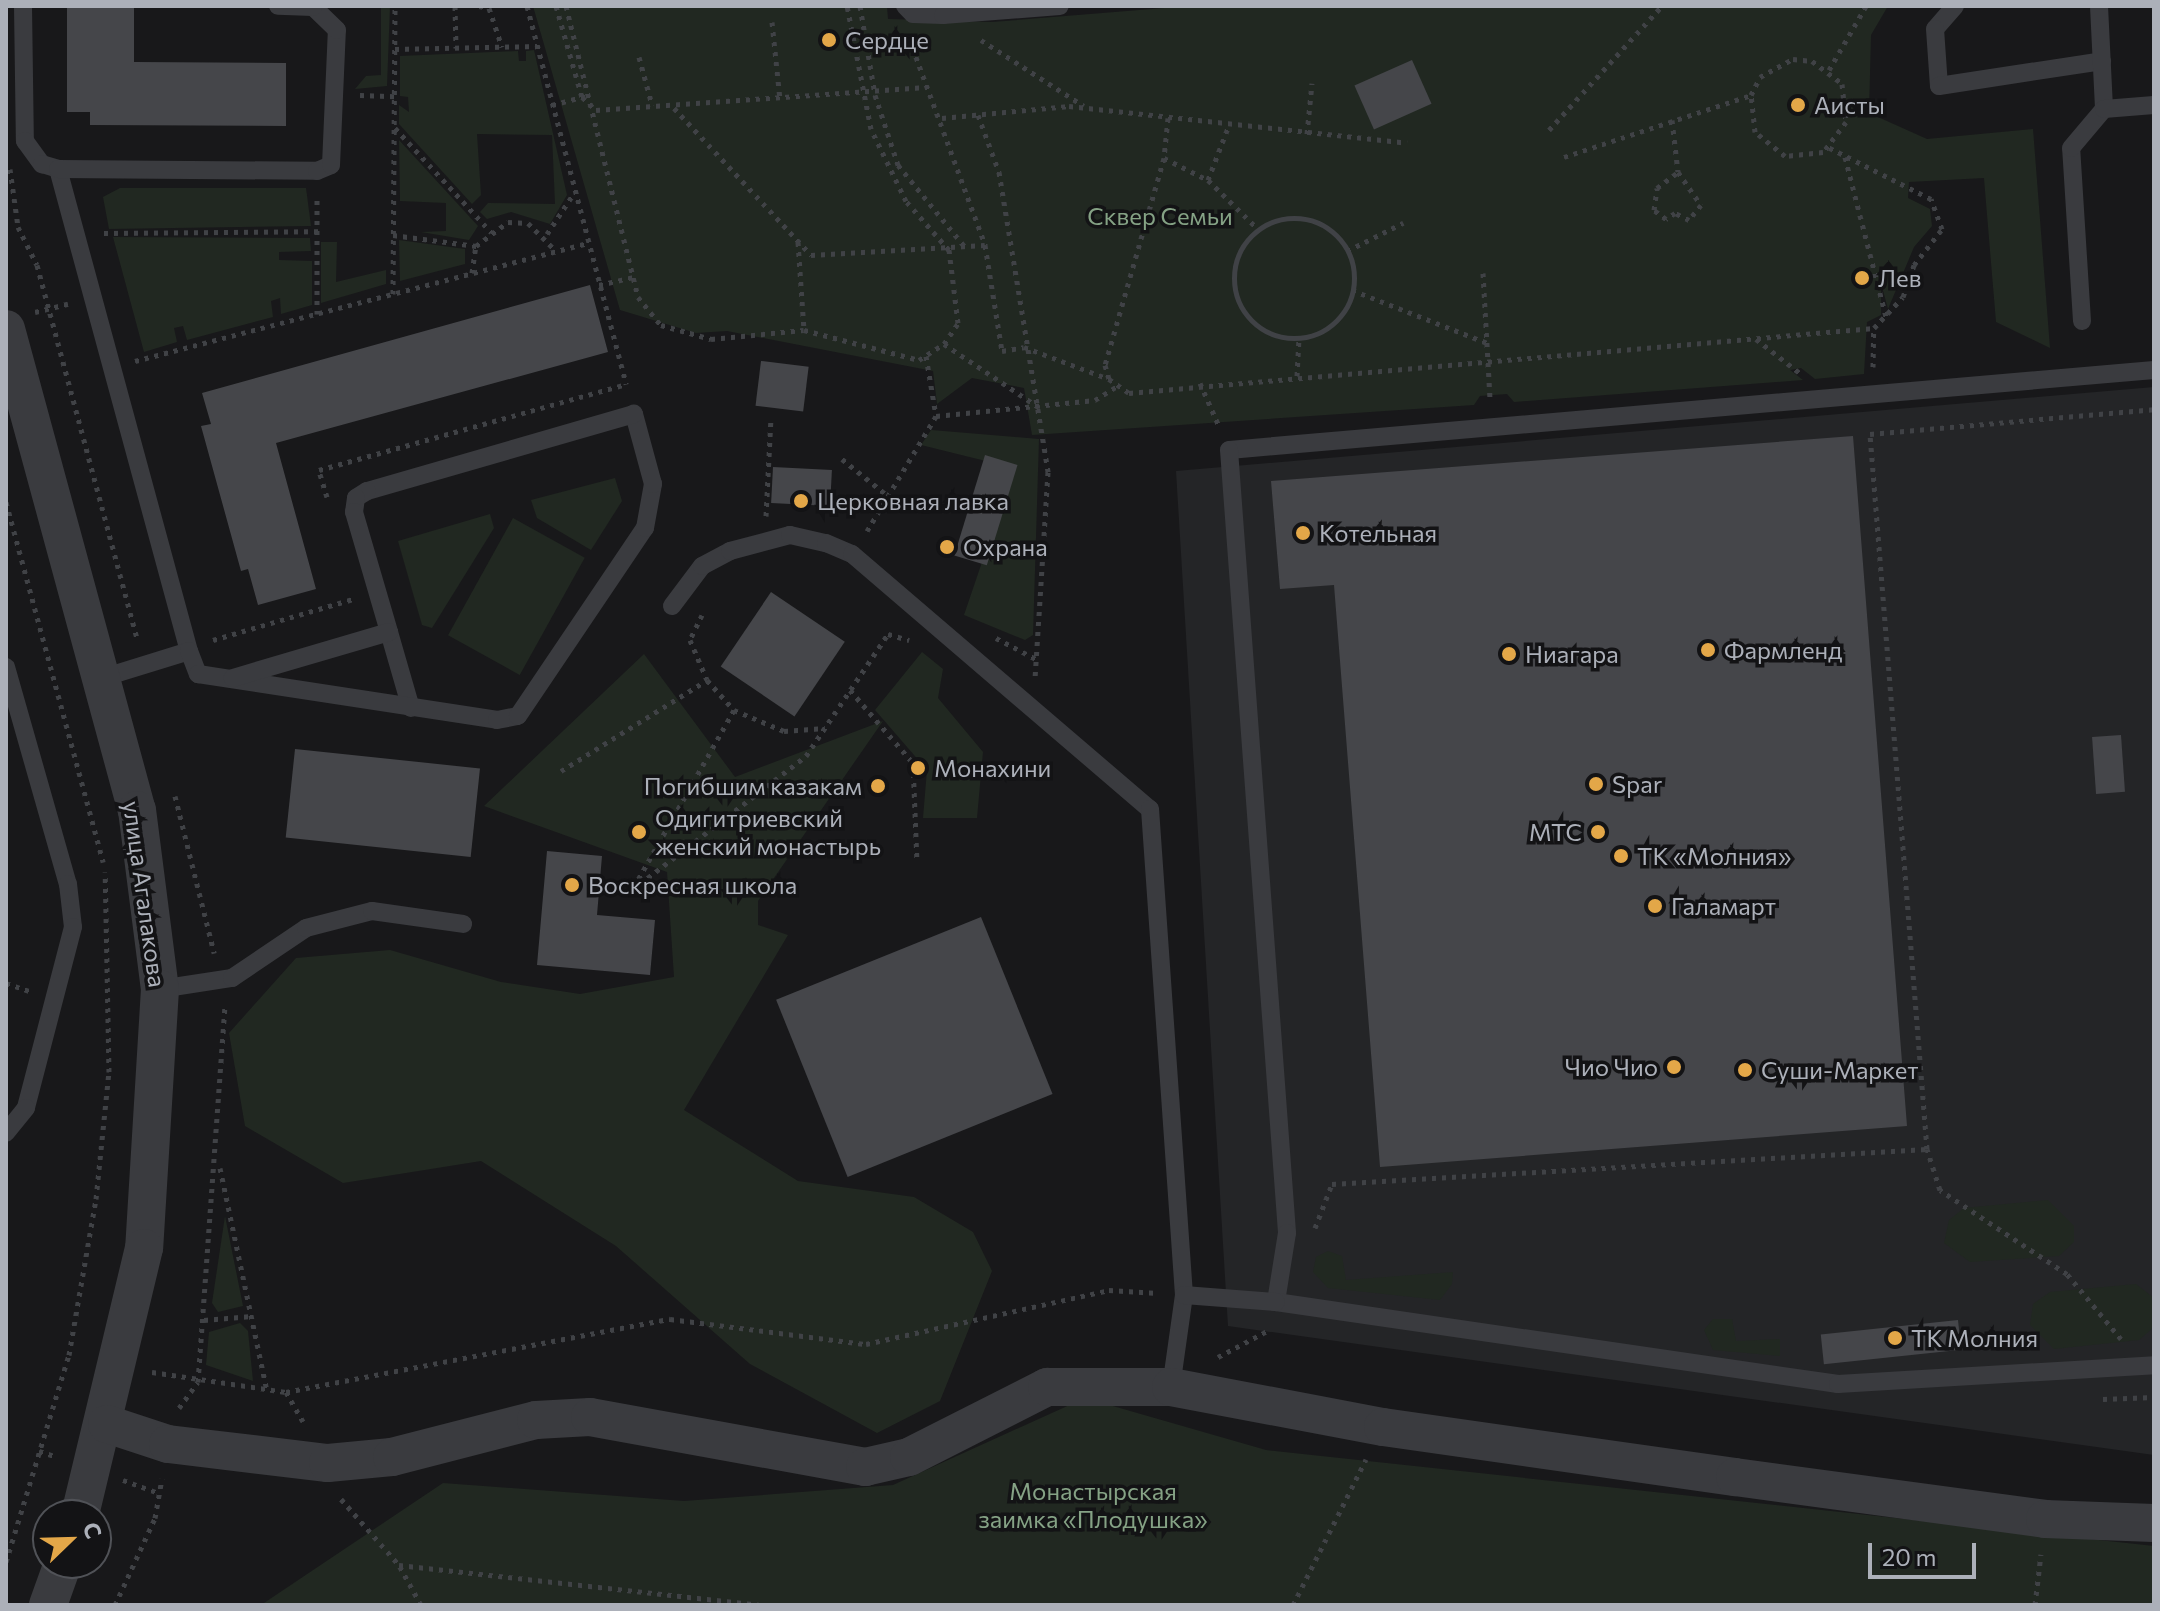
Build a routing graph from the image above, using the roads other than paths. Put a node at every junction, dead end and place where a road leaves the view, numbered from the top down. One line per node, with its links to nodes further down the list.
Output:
1 (23, 6): 10 (lane)
2 (278, 6): 10 (lane)
3 (905, 6): 4 (lane)
4 (1060, 6)
5 (1955, 6): 7 (lane)
6 (2099, 6): 7 (lane)
7 (2102, 61): 9 (lane)
8 (2154, 105): 9 (lane)
9 (2104, 109): 11 (lane)
10 (58, 169): 16 (lane)
11 (2082, 321)
12 (11, 340): 18 (street, улица Агалакова)
13 (2154, 370): 25 (lane)
14 (672, 606): 24 (lane)
15 (389, 632): 19 (lane); 20 (lane); 20 (lane)
16 (189, 651): 18 (lane); 19 (lane)
17 (6, 667): 23 (lane)
18 (102, 678): 22 (street, улица Агалакова)
19 (233, 678): 20 (lane)
20 (411, 708)
21 (463, 924): 22 (lane)
22 (160, 989): 28 (street, улица Агалакова)
23 (6, 1133)
24 (1184, 1295): 25 (lane); 27 (lane)
25 (1276, 1302): 26 (lane)
26 (2148, 1365)
27 (1171, 1387): 28 (street); 30 (street)
28 (107, 1424): 29 (street, улица Агалакова)
29 (85, 1499)
30 (2154, 1523)
31 (57, 1579): 32 (street)
32 (48, 1605)

